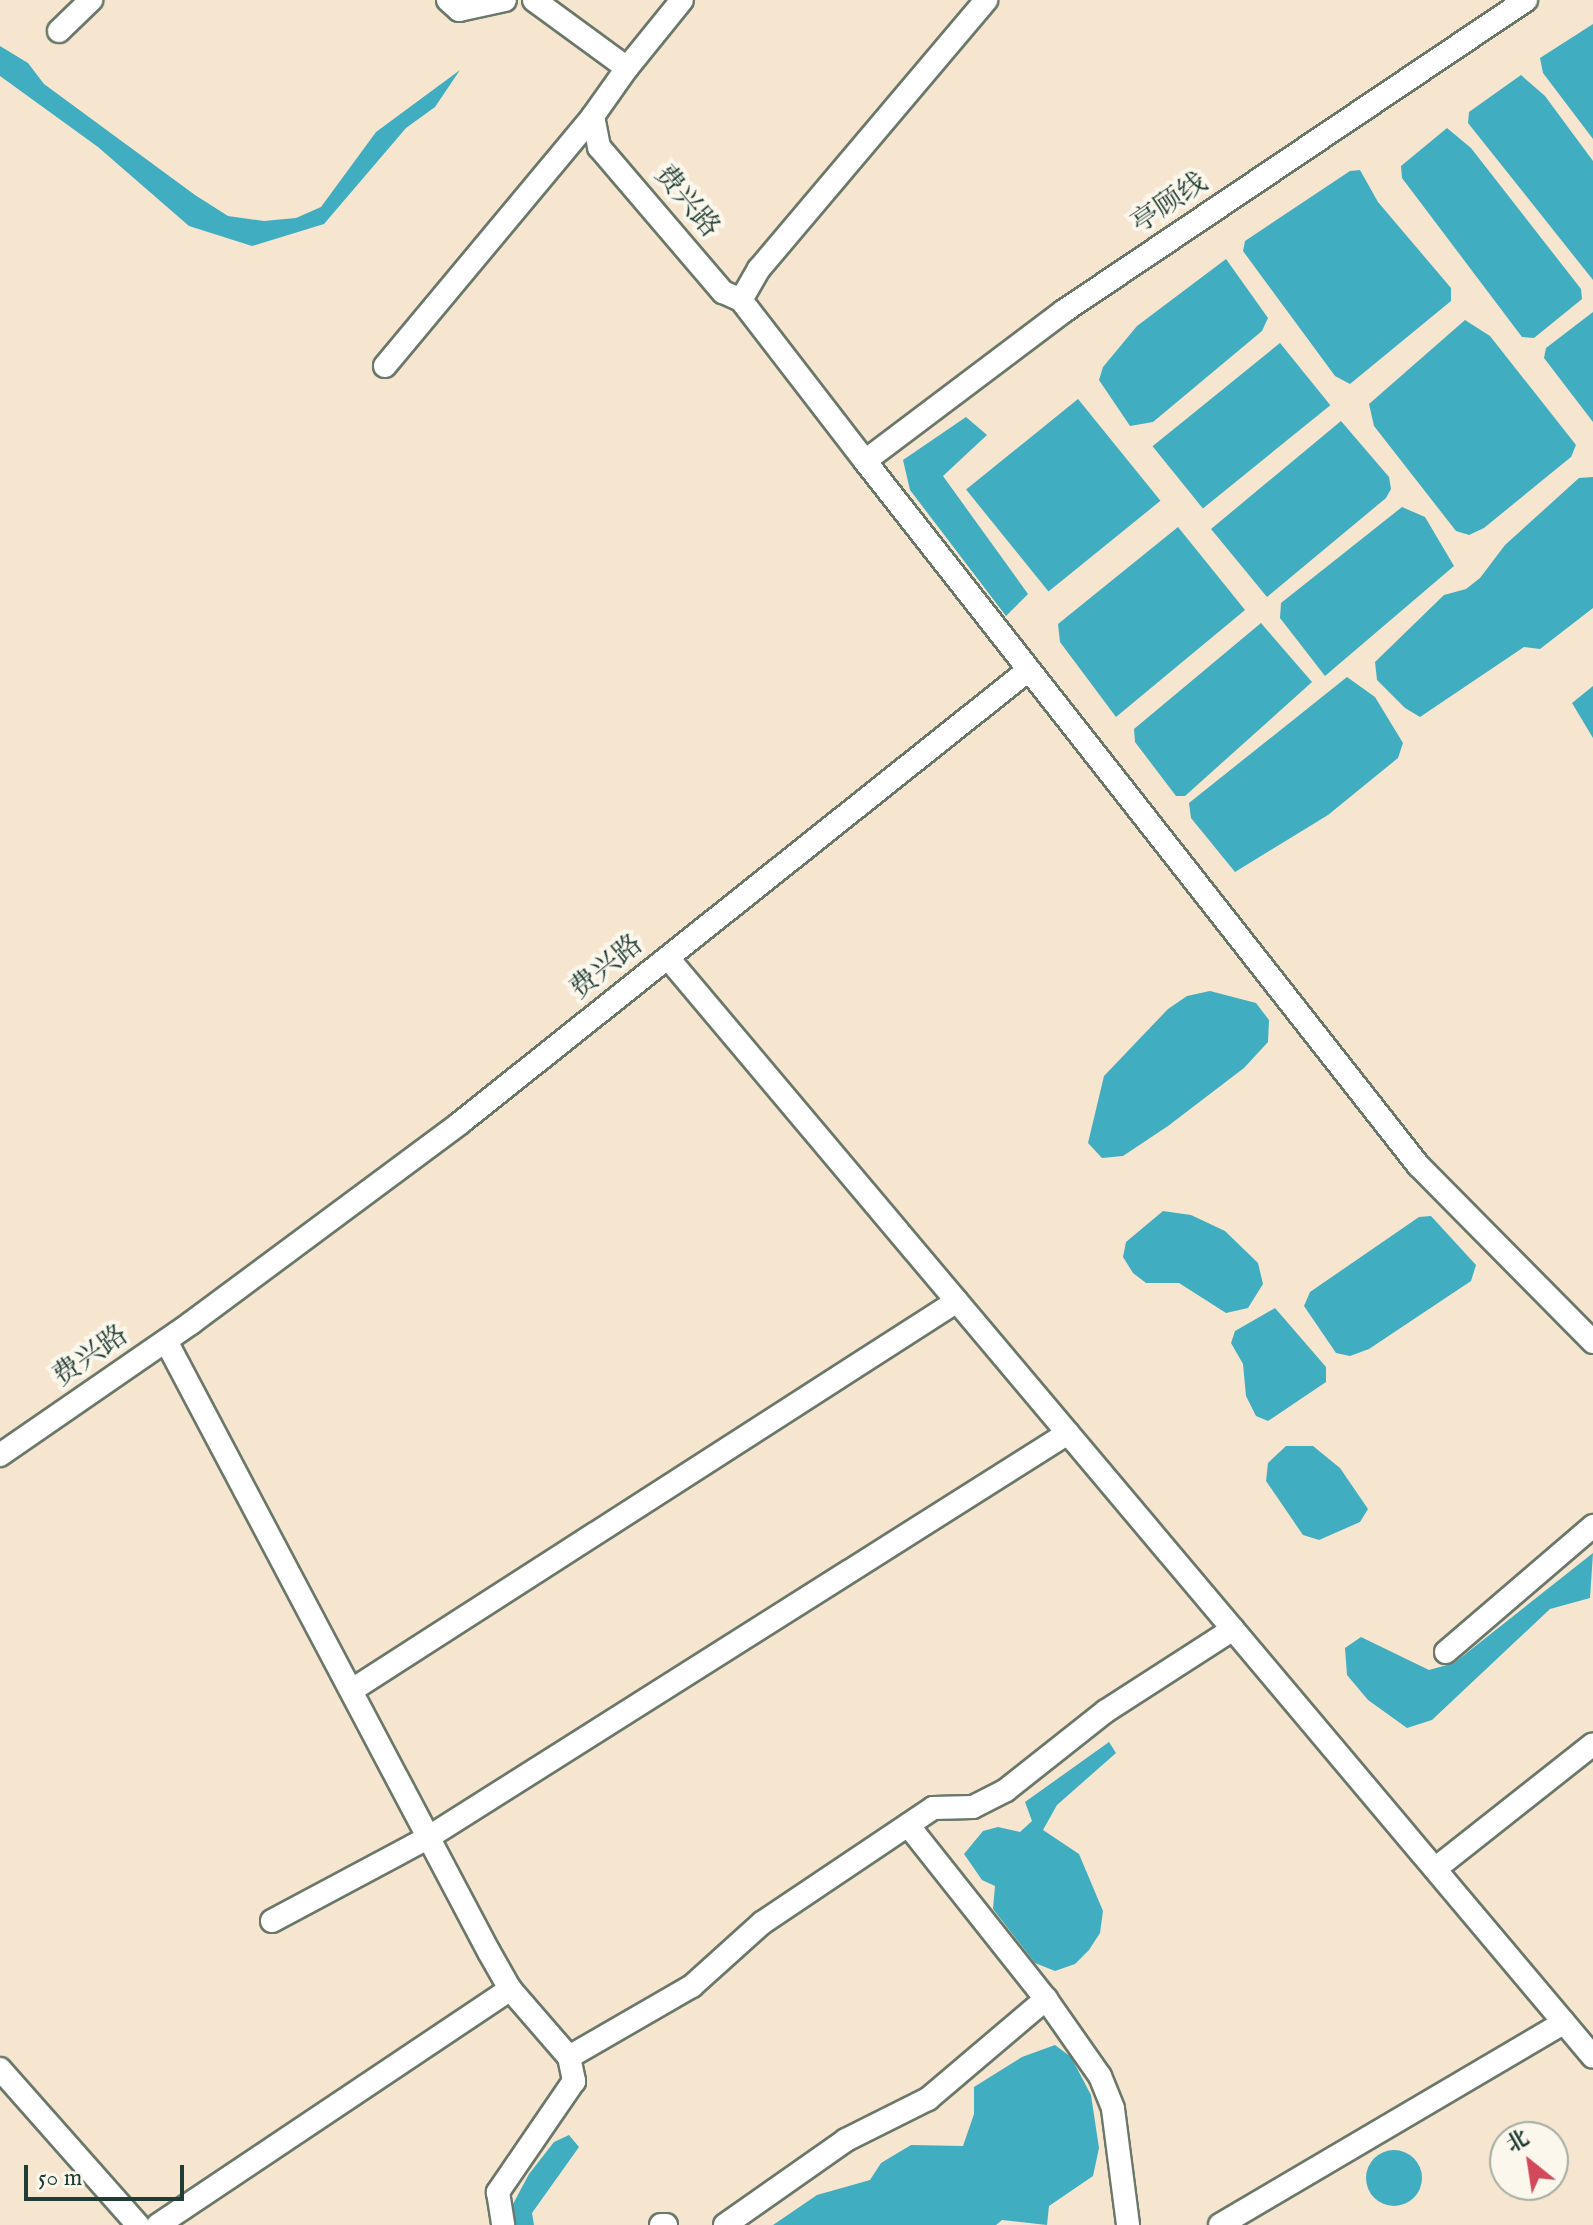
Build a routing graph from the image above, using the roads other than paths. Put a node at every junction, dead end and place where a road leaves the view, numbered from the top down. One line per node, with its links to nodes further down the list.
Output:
1 (91, 0): 8 (street)
2 (448, 0): 3 (street)
3 (505, 0)
4 (534, 0): 9 (street)
5 (682, 0): 9 (street)
6 (986, 0): 11 (street)
7 (1526, 0): 13 (street, 亭顾线)
8 (59, 31)
9 (627, 68): 10 (street)
10 (593, 116): 11 (street, 费兴路); 12 (street)
11 (741, 300): 13 (street, 费兴路)
12 (385, 366)
13 (860, 457): 14 (street, 费兴路)
14 (1026, 672): 15 (street, 费兴路); 18 (street)
15 (668, 958): 16 (street); 17 (street, 费兴路)
16 (957, 1301): 19 (street); 24 (street)
17 (166, 1341): 20 (street, 费兴路); 24 (street)
18 (1593, 1342)
19 (1068, 1433): 22 (street); 27 (street)
20 (0, 1455)
21 (1593, 1526): 23 (street)
22 (1233, 1629): 26 (street); 28 (street)
23 (1446, 1652)
24 (352, 1690): 27 (street)
25 (1593, 1744): 28 (street)
26 (908, 1825): 31 (street); 33 (street)
27 (429, 1837): 29 (street); 30 (street)
28 (1435, 1869): 32 (street)
29 (272, 1921)
30 (510, 1989): 33 (street); 37 (street)
31 (1046, 1999): 39 (street); 40 (street)
32 (1564, 2022): 34 (street); 41 (street)
33 (569, 2057): 38 (street)
34 (1593, 2057)
35 (4, 2081): 36 (street)
36 (138, 2225)
37 (158, 2225)
38 (503, 2225)
39 (725, 2225)
40 (1128, 2225)
41 (1220, 2225)

